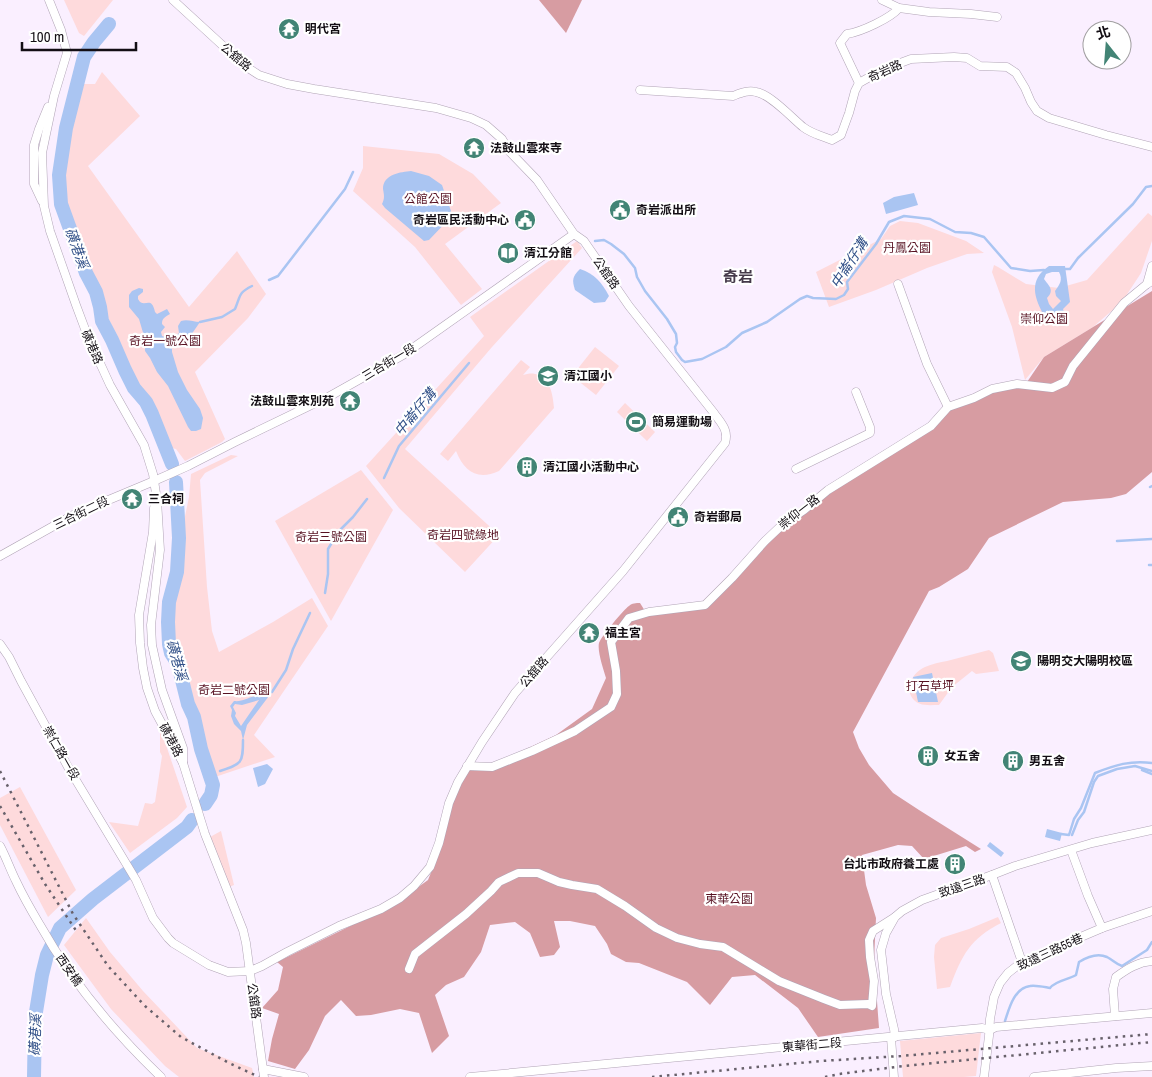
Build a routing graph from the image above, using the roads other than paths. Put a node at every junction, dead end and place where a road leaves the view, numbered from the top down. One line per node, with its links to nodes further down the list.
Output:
1 (48, 0): 17 (street, 磺港路)
2 (174, 0): 9 (street, 公舘路)
3 (882, 0): 4 (street)
4 (899, 8): 5 (street); 6 (street)
5 (997, 17)
6 (859, 83): 7 (street, 奇岩路); 8 (street, 奇岩路)
7 (640, 90)
8 (1152, 147)
9 (574, 234): 16 (street, 三合街一段); 21 (street, 公舘路)
10 (1152, 266): 11 (street)
11 (1149, 282): 14 (street, 崇仰一路)
12 (898, 284): 14 (street)
13 (856, 392): 15 (street)
14 (948, 407): 21 (street, 崇仰一路)
15 (796, 469)
16 (166, 476): 17 (street, 三合街二段)
17 (154, 481): 18 (street, 三合街二段); 20 (street, 磺港路); 20 (street, 磺港路)
18 (0, 556)
19 (0, 644): 32 (street, 崇仁路一段)
20 (183, 763): 32 (street, 磺港路)
21 (467, 766): 32 (street, 公舘路)
22 (1152, 830): 24 (street, 致遠三路)
23 (0, 846): 41 (street, 西安橋)
24 (1071, 850): 25 (street, 致遠三路); 28 (street)
25 (992, 875): 27 (street, 致遠三路); 30 (street)
26 (1152, 911): 28 (street, 致遠三路55巷)
27 (895, 917): 31 (street, 致遠三路); 36 (street)
28 (1102, 928): 30 (street, 致遠三路55巷)
29 (1152, 961): 34 (street)
30 (1022, 962): 35 (street, 致遠三路55巷)
31 (409, 969)
32 (250, 970): 39 (street, 公舘路)
33 (1152, 1013): 34 (street, 東華街二段)
34 (1115, 1016): 35 (street, 東華街二段)
35 (990, 1030): 36 (street, 東華街二段); 45 (street, 致遠三路55巷)
36 (893, 1038): 40 (street, 東華街二段); 44 (street)
37 (1152, 1066): 38 (street)
38 (1116, 1068): 46 (street); 47 (street)
39 (264, 1073): 42 (street)
40 (518, 1074): 43 (street, 東華街二段)
41 (161, 1077)
42 (304, 1077)
43 (470, 1077)
44 (894, 1077)
45 (984, 1077)
46 (1034, 1077)
47 (1116, 1077)

